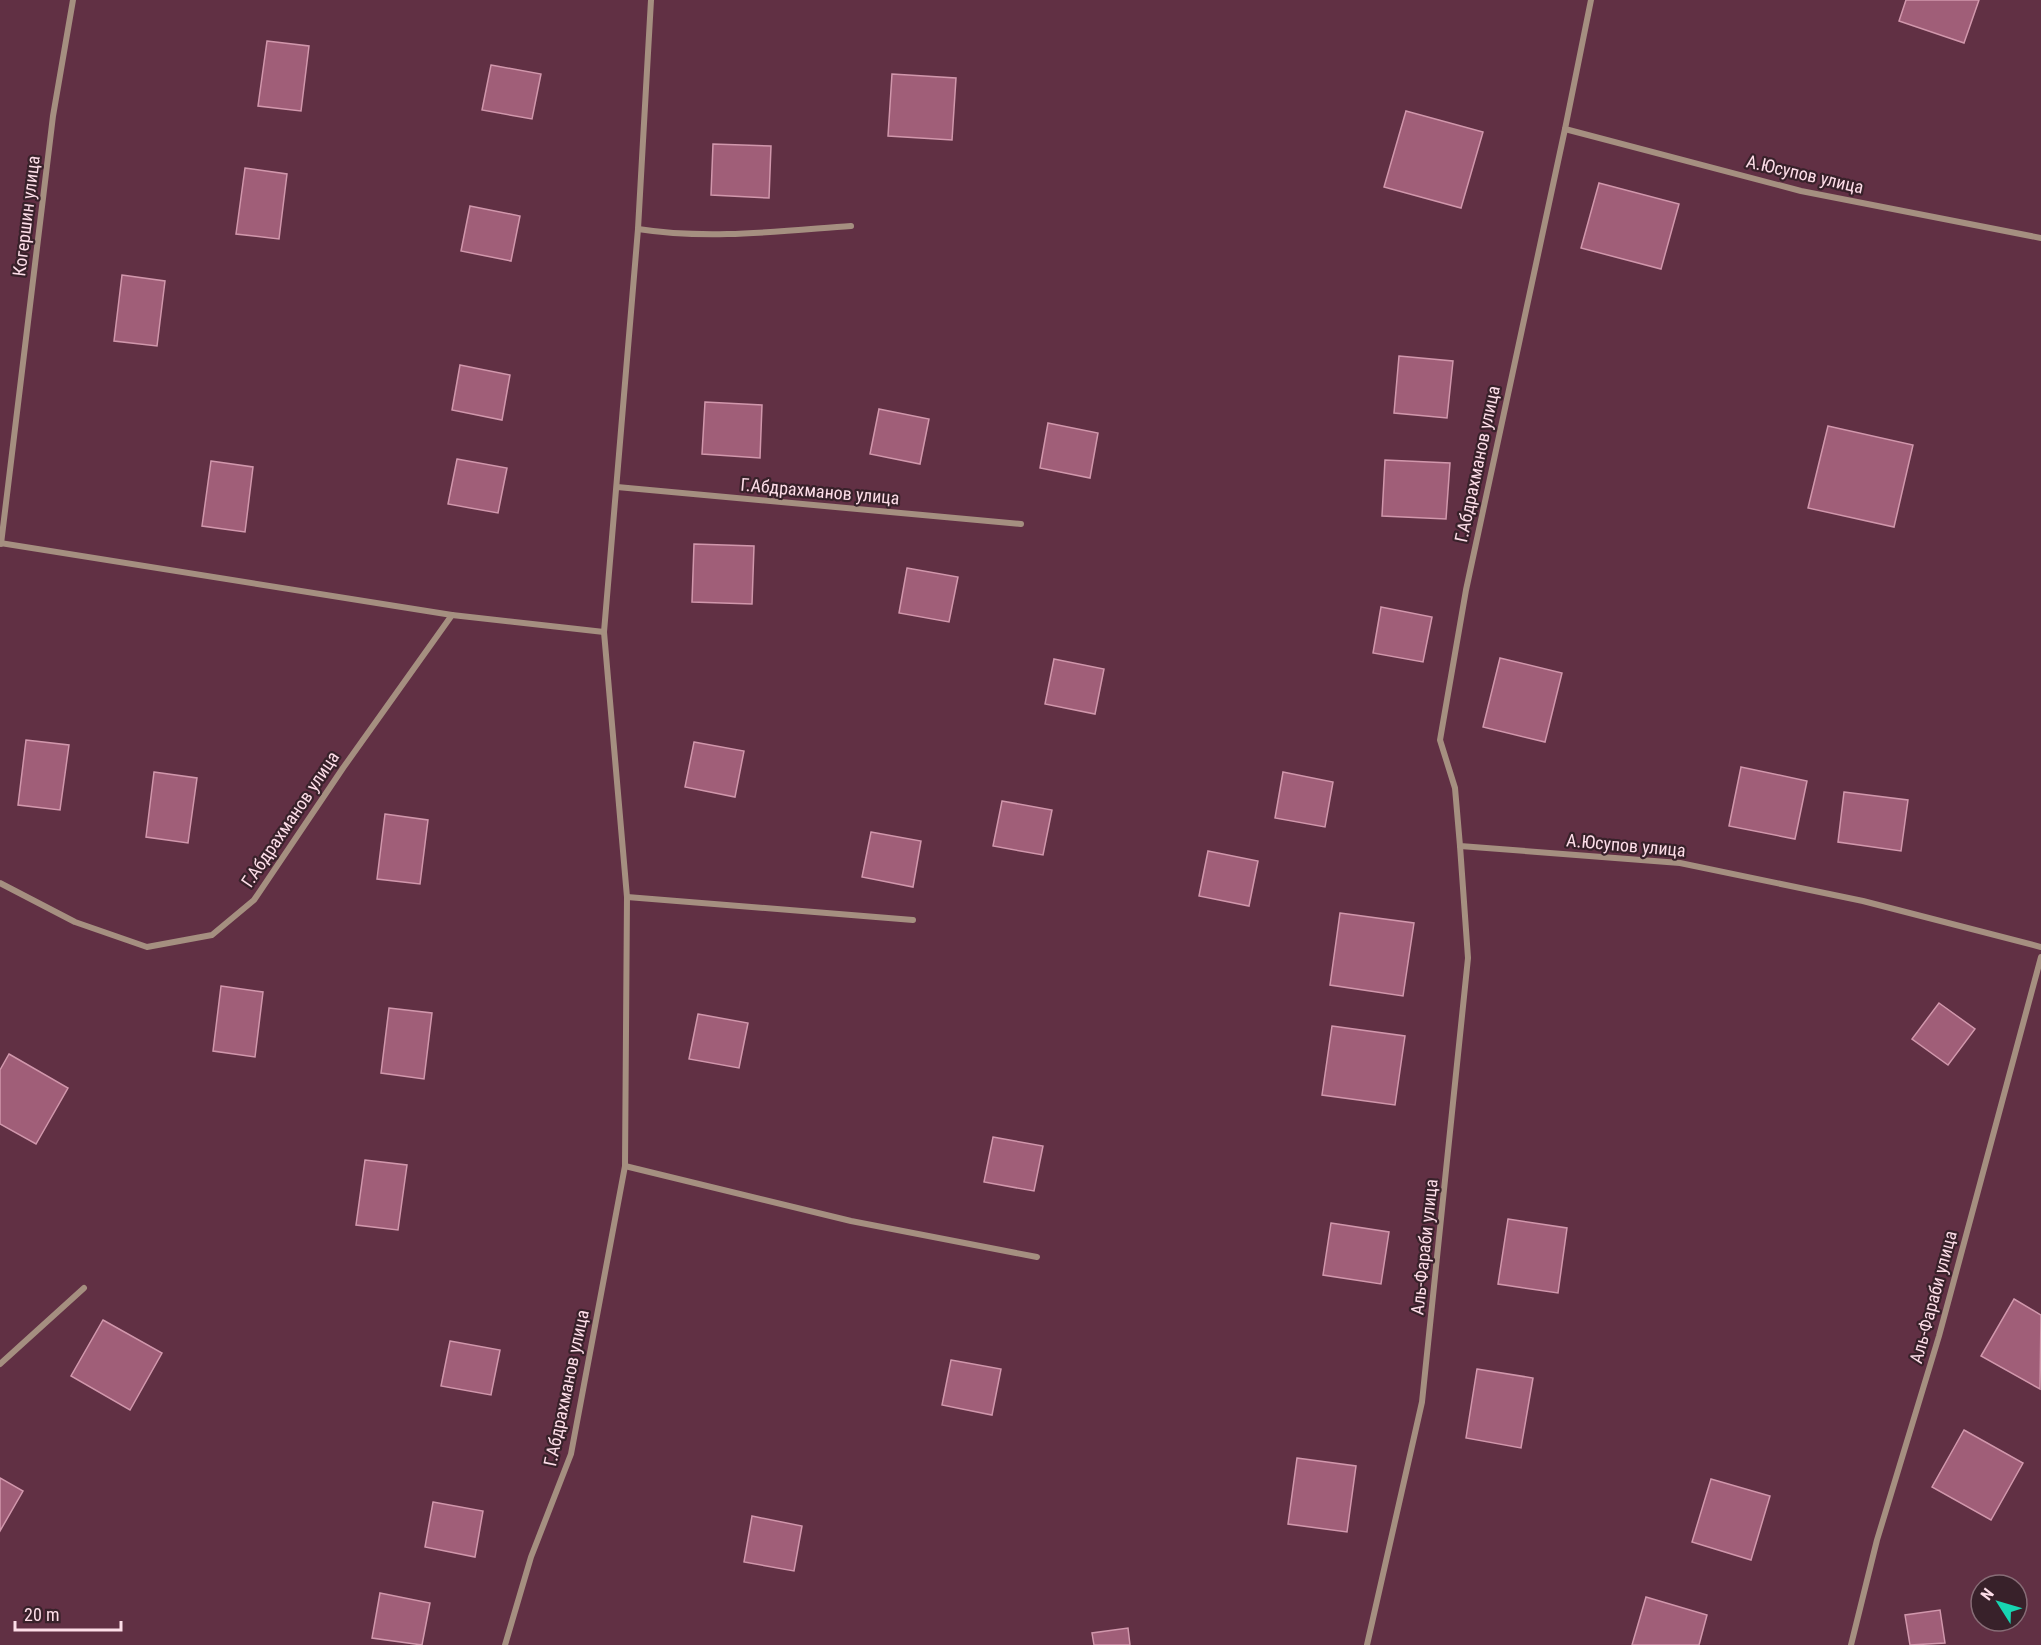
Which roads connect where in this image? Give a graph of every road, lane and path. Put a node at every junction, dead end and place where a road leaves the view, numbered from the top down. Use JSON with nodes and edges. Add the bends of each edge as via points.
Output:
{"nodes":[{"id":1,"x":73,"y":0,"type":"edge"},
{"id":2,"x":651,"y":0,"type":"edge"},
{"id":3,"x":1591,"y":0,"type":"edge"},
{"id":4,"x":1565,"y":129,"type":"junction"},
{"id":5,"x":851,"y":226,"type":"dead end"},
{"id":6,"x":638,"y":229,"type":"junction"},
{"id":7,"x":2041,"y":238,"type":"edge"},
{"id":8,"x":617,"y":487,"type":"junction"},
{"id":9,"x":1021,"y":524,"type":"dead end"},
{"id":10,"x":1,"y":544,"type":"edge"},
{"id":11,"x":452,"y":615,"type":"junction"},
{"id":12,"x":604,"y":632,"type":"junction"},
{"id":13,"x":1460,"y":846,"type":"junction"},
{"id":14,"x":0,"y":884,"type":"edge"},
{"id":15,"x":627,"y":897,"type":"junction"},
{"id":16,"x":913,"y":920,"type":"dead end"},
{"id":17,"x":2041,"y":947,"type":"edge"},
{"id":18,"x":2041,"y":957,"type":"edge"},
{"id":19,"x":626,"y":1166,"type":"junction"},
{"id":20,"x":1037,"y":1257,"type":"dead end"},
{"id":21,"x":84,"y":1288,"type":"dead end"},
{"id":22,"x":0,"y":1364,"type":"edge"},
{"id":23,"x":505,"y":1645,"type":"edge"},
{"id":24,"x":1367,"y":1645,"type":"edge"},
{"id":25,"x":1851,"y":1645,"type":"edge"}],
"edges":[{"from":1,"to":10,"type":"street","name":"Когершин улица","via":[[53,116]]},
{"from":2,"to":6,"type":"street","name":"Г.Абдрахманов улица"},
{"from":3,"to":4,"type":"street"},
{"from":4,"to":7,"type":"street","name":"А.Юсупов улица","via":[[1801,191]]},
{"from":4,"to":13,"type":"street","name":"Г.Абдрахманов улица","via":[[1466,590],[1440,740],[1455,788]]},
{"from":5,"to":6,"type":"street","via":[[751,233]]},
{"from":6,"to":8,"type":"street","name":"Г.Абдрахманов улица"},
{"from":8,"to":9,"type":"street","name":"Г.Абдрахманов улица"},
{"from":8,"to":12,"type":"street","name":"Г.Абдрахманов улица"},
{"from":10,"to":11,"type":"street"},
{"from":11,"to":12,"type":"street"},
{"from":11,"to":14,"type":"street","name":"Г.Абдрахманов улица","via":[[254,900],[212,935],[147,947],[75,922]]},
{"from":12,"to":15,"type":"street","name":"Г.Абдрахманов улица"},
{"from":13,"to":17,"type":"street","name":"А.Юсупов улица","via":[[1680,863],[1863,901]]},
{"from":13,"to":24,"type":"street","name":"Аль-Фараби улица","via":[[1468,958],[1422,1402]]},
{"from":15,"to":16,"type":"street"},
{"from":15,"to":19,"type":"street","name":"Г.Абдрахманов улица"},
{"from":18,"to":25,"type":"street","name":"Аль-Фараби улица"},
{"from":19,"to":20,"type":"street","via":[[851,1221]]},
{"from":19,"to":23,"type":"street","name":"Г.Абдрахманов улица","via":[[571,1454],[531,1557]]},
{"from":21,"to":22,"type":"street"}]}
